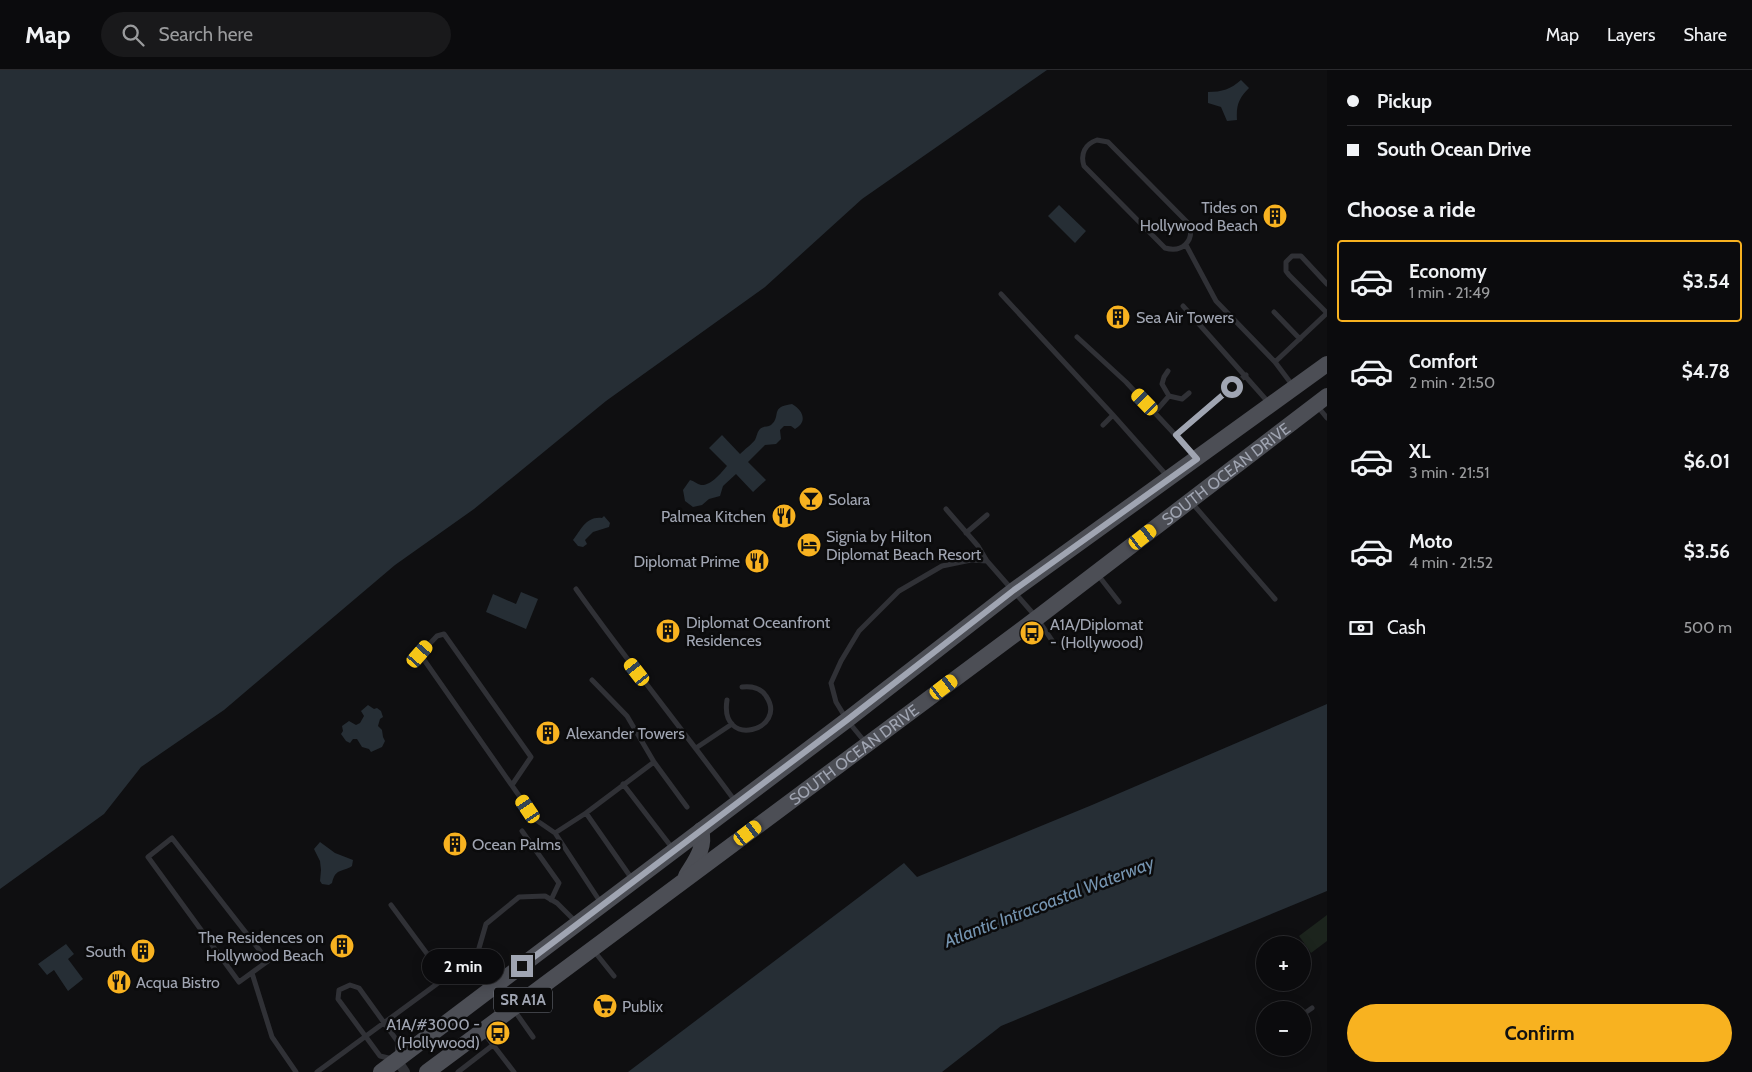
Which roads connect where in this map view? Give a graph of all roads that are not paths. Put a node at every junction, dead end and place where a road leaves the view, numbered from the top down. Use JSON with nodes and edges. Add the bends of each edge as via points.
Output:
{"nodes":[{"id":1,"x":1186,"y":245,"type":"junction"},
{"id":2,"x":1327,"y":284,"type":"edge"},
{"id":3,"x":1001,"y":294,"type":"dead end"},
{"id":4,"x":1183,"y":306,"type":"dead end"},
{"id":5,"x":1274,"y":312,"type":"dead end"},
{"id":6,"x":1327,"y":313,"type":"edge"},
{"id":7,"x":1078,"y":337,"type":"dead end"},
{"id":8,"x":1300,"y":339,"type":"junction"},
{"id":9,"x":1276,"y":362,"type":"junction"},
{"id":10,"x":1327,"y":364,"type":"edge"},
{"id":11,"x":1168,"y":371,"type":"dead end"},
{"id":12,"x":1246,"y":375,"type":"junction"},
{"id":13,"x":1297,"y":387,"type":"junction"},
{"id":14,"x":1189,"y":393,"type":"dead end"},
{"id":15,"x":1169,"y":396,"type":"junction"},
{"id":16,"x":1321,"y":400,"type":"edge"},
{"id":17,"x":1271,"y":405,"type":"junction"},
{"id":18,"x":1154,"y":412,"type":"junction"},
{"id":19,"x":1113,"y":415,"type":"junction"},
{"id":20,"x":1327,"y":418,"type":"edge"},
{"id":21,"x":1102,"y":425,"type":"dead end"},
{"id":22,"x":1285,"y":428,"type":"junction"},
{"id":23,"x":1176,"y":435,"type":"junction"},
{"id":24,"x":1197,"y":459,"type":"junction"},
{"id":25,"x":1169,"y":479,"type":"junction"},
{"id":26,"x":1190,"y":501,"type":"junction"},
{"id":27,"x":946,"y":510,"type":"dead end"},
{"id":28,"x":987,"y":515,"type":"dead end"},
{"id":29,"x":966,"y":533,"type":"junction"},
{"id":30,"x":987,"y":561,"type":"junction"},
{"id":31,"x":1096,"y":573,"type":"junction"},
{"id":32,"x":576,"y":589,"type":"dead end"},
{"id":33,"x":1014,"y":590,"type":"junction"},
{"id":34,"x":1275,"y":599,"type":"dead end"},
{"id":35,"x":1119,"y":602,"type":"dead end"},
{"id":36,"x":1037,"y":618,"type":"junction"},
{"id":37,"x":1053,"y":642,"type":"dead end"},
{"id":38,"x":592,"y":680,"type":"dead end"},
{"id":39,"x":742,"y":687,"type":"dead end"},
{"id":40,"x":727,"y":700,"type":"dead end"},
{"id":41,"x":847,"y":720,"type":"junction"},
{"id":42,"x":732,"y":724,"type":"junction"},
{"id":43,"x":866,"y":745,"type":"junction"},
{"id":44,"x":696,"y":748,"type":"junction"},
{"id":45,"x":654,"y":762,"type":"junction"},
{"id":46,"x":623,"y":784,"type":"junction"},
{"id":47,"x":512,"y":785,"type":"junction"},
{"id":48,"x":737,"y":804,"type":"junction"},
{"id":49,"x":687,"y":806,"type":"dead end"},
{"id":50,"x":586,"y":814,"type":"junction"},
{"id":51,"x":702,"y":830,"type":"junction"},
{"id":52,"x":522,"y":831,"type":"dead end"},
{"id":53,"x":555,"y":834,"type":"junction"},
{"id":54,"x":674,"y":851,"type":"junction"},
{"id":55,"x":634,"y":881,"type":"junction"},
{"id":56,"x":682,"y":882,"type":"junction"},
{"id":57,"x":551,"y":900,"type":"junction"},
{"id":58,"x":391,"y":905,"type":"dead end"},
{"id":59,"x":602,"y":905,"type":"junction"},
{"id":60,"x":578,"y":923,"type":"junction"},
{"id":61,"x":593,"y":949,"type":"junction"},
{"id":62,"x":252,"y":973,"type":"junction"},
{"id":63,"x":614,"y":976,"type":"dead end"},
{"id":64,"x":494,"y":987,"type":"junction"},
{"id":65,"x":512,"y":1008,"type":"junction"},
{"id":66,"x":383,"y":1023,"type":"junction"},
{"id":67,"x":482,"y":1031,"type":"junction"},
{"id":68,"x":366,"y":1035,"type":"junction"},
{"id":69,"x":533,"y":1037,"type":"dead end"},
{"id":70,"x":493,"y":1045,"type":"junction"},
{"id":71,"x":401,"y":1066,"type":"edge"},
{"id":72,"x":296,"y":1072,"type":"edge"},
{"id":73,"x":317,"y":1072,"type":"edge"},
{"id":74,"x":382,"y":1072,"type":"edge"},
{"id":75,"x":427,"y":1072,"type":"edge"},
{"id":76,"x":458,"y":1072,"type":"edge"},
{"id":77,"x":514,"y":1072,"type":"edge"}],
"edges":[{"from":1,"to":1,"type":"lane","via":[[1191,235],[1190,224],[1108,142],[1092,142],[1084,150],[1084,166],[1165,248],[1176,250]]},
{"from":1,"to":9,"type":"lane","via":[[1216,301]]},
{"from":2,"to":6,"type":"lane","via":[[1301,256],[1292,256],[1286,262],[1286,271]]},
{"from":3,"to":19,"type":"lane"},
{"from":4,"to":12,"type":"lane","via":[[1199,322],[1205,336]]},
{"from":5,"to":8,"type":"lane"},
{"from":6,"to":8,"type":"lane"},
{"from":7,"to":18,"type":"lane"},
{"from":8,"to":9,"type":"lane"},
{"from":9,"to":13,"type":"lane"},
{"from":10,"to":13,"type":"main road","name":"SOUTH OCEAN DRIVE","number":"SR A1A"},
{"from":11,"to":15,"type":"lane","via":[[1162,384]]},
{"from":12,"to":17,"type":"lane"},
{"from":12,"to":23,"type":"lane"},
{"from":13,"to":17,"type":"main road","name":"SOUTH OCEAN DRIVE","number":"SR A1A"},
{"from":13,"to":22,"type":"main road","via":[[1284,404]]},
{"from":14,"to":15,"type":"lane","via":[[1182,399]]},
{"from":15,"to":18,"type":"lane"},
{"from":16,"to":20,"type":"lane"},
{"from":16,"to":22,"type":"main road","name":"SOUTH OCEAN DRIVE","number":"SR A1A"},
{"from":17,"to":24,"type":"main road","name":"SOUTH OCEAN DRIVE","number":"SR A1A"},
{"from":18,"to":23,"type":"lane"},
{"from":19,"to":21,"type":"lane"},
{"from":19,"to":25,"type":"lane"},
{"from":22,"to":26,"type":"main road","name":"SOUTH OCEAN DRIVE","number":"SR A1A"},
{"from":23,"to":24,"type":"lane"},
{"from":24,"to":25,"type":"main road","name":"SOUTH OCEAN DRIVE","number":"SR A1A"},
{"from":25,"to":33,"type":"main road","name":"SOUTH OCEAN DRIVE","number":"SR A1A"},
{"from":26,"to":31,"type":"main road","name":"SOUTH OCEAN DRIVE","number":"SR A1A"},
{"from":26,"to":34,"type":"lane"},
{"from":27,"to":29,"type":"lane"},
{"from":28,"to":29,"type":"lane"},
{"from":29,"to":30,"type":"lane"},
{"from":30,"to":33,"type":"lane"},
{"from":30,"to":41,"type":"lane","via":[[970,560],[942,566],[898,591],[859,631],[840,661],[831,683],[836,702]]},
{"from":31,"to":35,"type":"lane"},
{"from":31,"to":36,"type":"main road","name":"SOUTH OCEAN DRIVE","number":"SR A1A"},
{"from":32,"to":44,"type":"lane"},
{"from":33,"to":36,"type":"lane"},
{"from":33,"to":41,"type":"main road","name":"SOUTH OCEAN DRIVE","number":"SR A1A"},
{"from":36,"to":37,"type":"lane"},
{"from":36,"to":43,"type":"main road","name":"SOUTH OCEAN DRIVE","number":"SR A1A"},
{"from":38,"to":45,"type":"lane","via":[[627,716]]},
{"from":39,"to":42,"type":"lane","via":[[762,692],[770,704],[768,718],[752,731]]},
{"from":40,"to":42,"type":"lane","via":[[725,710]]},
{"from":41,"to":43,"type":"lane"},
{"from":41,"to":48,"type":"main road","name":"SOUTH OCEAN DRIVE","number":"SR A1A"},
{"from":42,"to":44,"type":"lane"},
{"from":43,"to":56,"type":"main road","name":"SOUTH OCEAN DRIVE","number":"SR A1A"},
{"from":44,"to":48,"type":"lane"},
{"from":45,"to":46,"type":"lane"},
{"from":45,"to":49,"type":"lane"},
{"from":46,"to":50,"type":"lane"},
{"from":46,"to":54,"type":"lane"},
{"from":47,"to":47,"type":"lane","via":[[420,654],[436,636],[444,634],[531,757]]},
{"from":47,"to":53,"type":"lane","via":[[536,820]]},
{"from":48,"to":51,"type":"main road","name":"SOUTH OCEAN DRIVE","number":"SR A1A"},
{"from":50,"to":53,"type":"lane"},
{"from":50,"to":55,"type":"lane"},
{"from":51,"to":54,"type":"main road","name":"SOUTH OCEAN DRIVE","number":"SR A1A"},
{"from":51,"to":56,"type":"main road","via":[[702,850]]},
{"from":52,"to":57,"type":"lane","via":[[560,883]]},
{"from":53,"to":59,"type":"lane"},
{"from":54,"to":55,"type":"main road","name":"SOUTH OCEAN DRIVE","number":"SR A1A"},
{"from":55,"to":59,"type":"main road","name":"SOUTH OCEAN DRIVE","number":"SR A1A"},
{"from":56,"to":61,"type":"main road","name":"SOUTH OCEAN DRIVE","number":"SR A1A"},
{"from":57,"to":60,"type":"lane"},
{"from":57,"to":64,"type":"lane","via":[[545,896],[519,897],[486,924],[478,955]]},
{"from":58,"to":66,"type":"lane","via":[[444,978]]},
{"from":59,"to":60,"type":"main road","name":"SOUTH OCEAN DRIVE","number":"SR A1A"},
{"from":60,"to":64,"type":"main road","name":"SOUTH OCEAN DRIVE","number":"SR A1A"},
{"from":61,"to":63,"type":"lane"},
{"from":61,"to":65,"type":"main road","name":"SOUTH OCEAN DRIVE","number":"SR A1A"},
{"from":62,"to":62,"type":"lane","via":[[268,961],[172,838],[148,857],[239,982]]},
{"from":62,"to":72,"type":"lane","via":[[272,1037]]},
{"from":64,"to":71,"type":"main road","name":"SOUTH OCEAN DRIVE","number":"SR A1A"},
{"from":65,"to":67,"type":"main road","name":"SOUTH OCEAN DRIVE","number":"SR A1A"},
{"from":65,"to":69,"type":"lane"},
{"from":66,"to":68,"type":"lane"},
{"from":66,"to":68,"type":"lane","via":[[359,988],[350,984],[339,990],[338,999]]},
{"from":66,"to":71,"type":"lane","via":[[398,1042]]},
{"from":67,"to":70,"type":"lane"},
{"from":67,"to":75,"type":"main road","name":"SOUTH OCEAN DRIVE","number":"SR A1A"},
{"from":68,"to":71,"type":"lane","via":[[380,1056]]},
{"from":68,"to":73,"type":"lane"},
{"from":70,"to":76,"type":"lane"},
{"from":70,"to":77,"type":"lane"},
{"from":71,"to":74,"type":"main road","name":"SOUTH OCEAN DRIVE","number":"SR A1A"}]}
